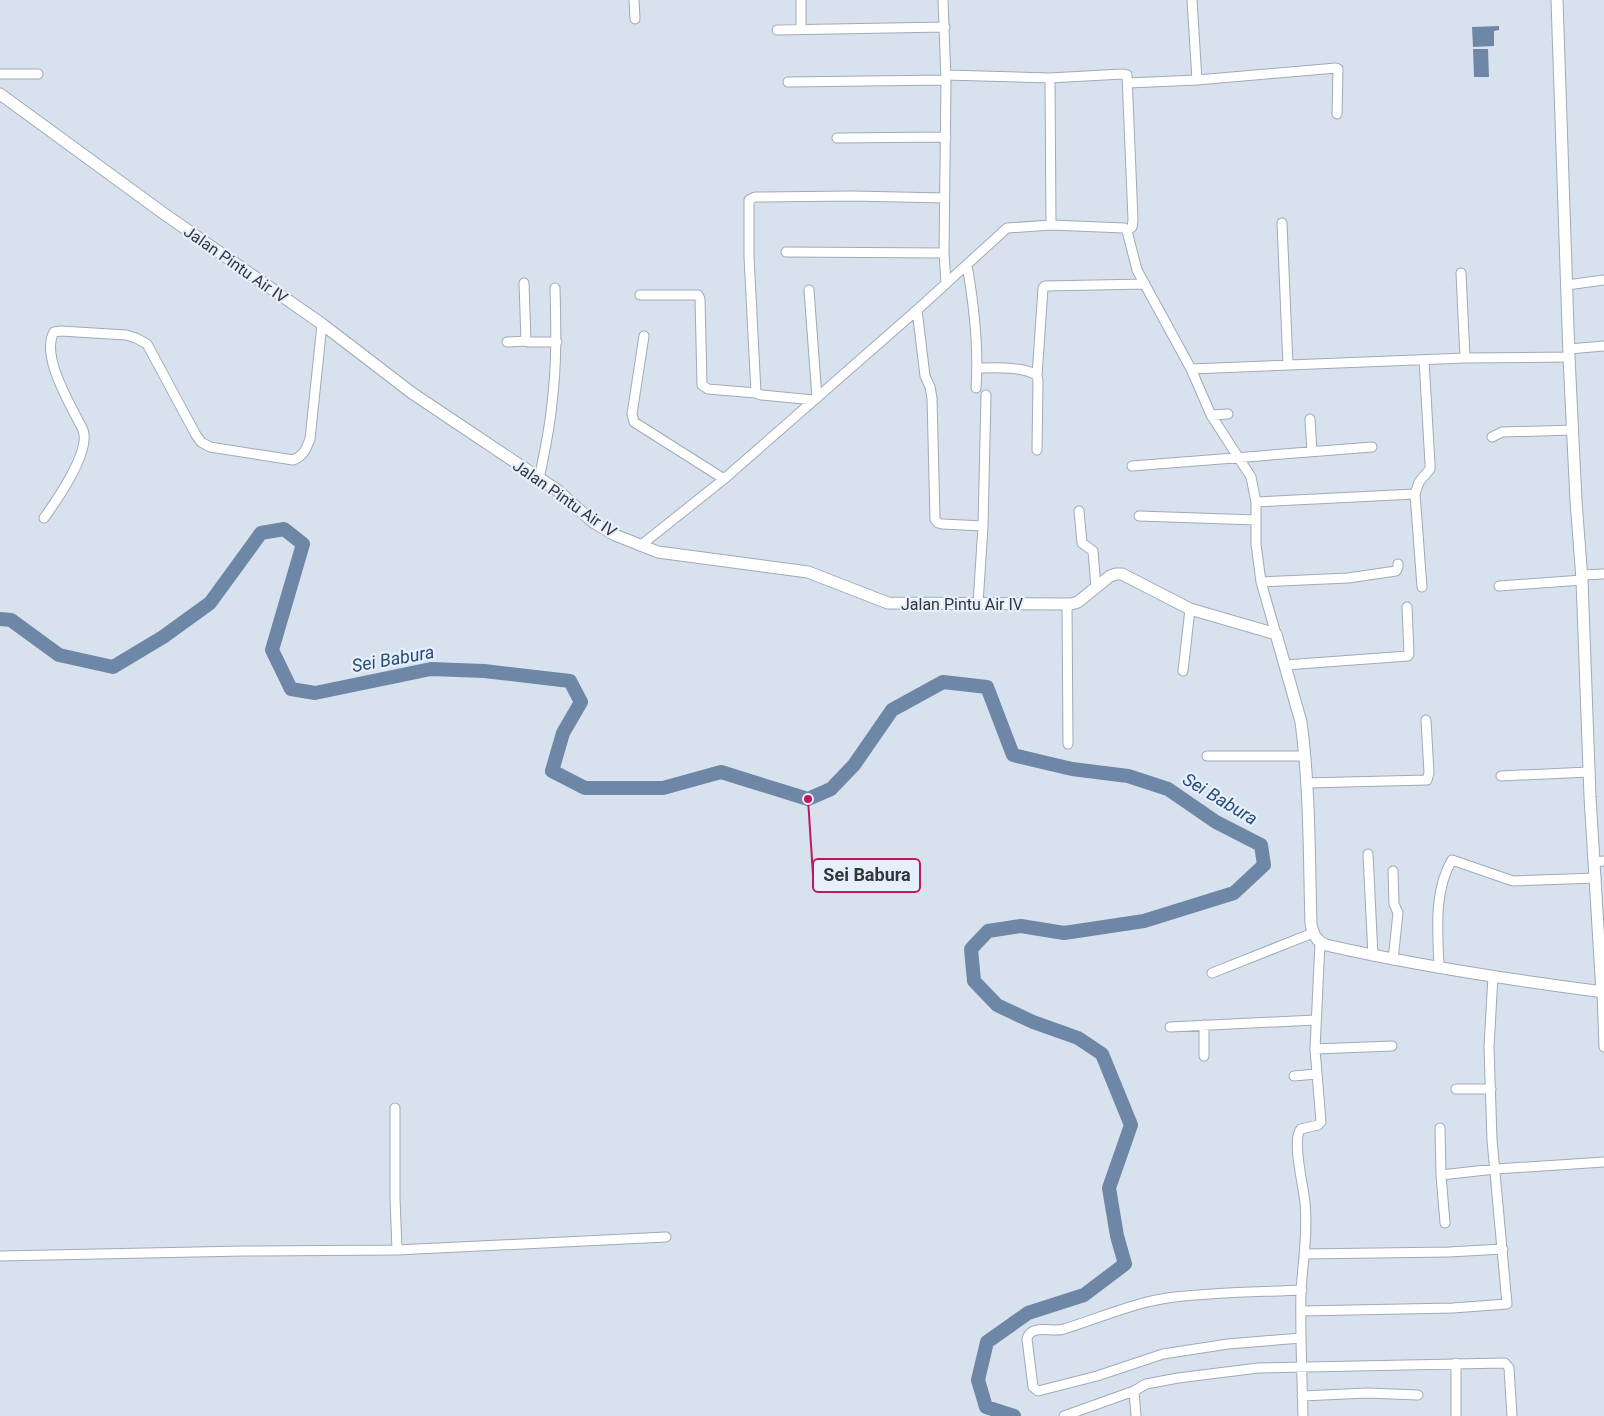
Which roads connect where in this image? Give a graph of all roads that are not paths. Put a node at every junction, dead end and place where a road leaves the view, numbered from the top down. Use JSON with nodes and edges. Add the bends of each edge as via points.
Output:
{"nodes":[{"id":1,"x":634,"y":0,"type":"edge"},
{"id":2,"x":801,"y":0,"type":"edge"},
{"id":3,"x":943,"y":0,"type":"edge"},
{"id":4,"x":1192,"y":0,"type":"edge"},
{"id":5,"x":1557,"y":0,"type":"edge"},
{"id":6,"x":635,"y":19,"type":"dead end"},
{"id":7,"x":945,"y":27,"type":"junction"},
{"id":8,"x":802,"y":29,"type":"junction"},
{"id":9,"x":777,"y":30,"type":"dead end"},
{"id":10,"x":0,"y":74,"type":"edge"},
{"id":11,"x":38,"y":74,"type":"dead end"},
{"id":12,"x":946,"y":77,"type":"junction"},
{"id":13,"x":1050,"y":78,"type":"junction"},
{"id":14,"x":1197,"y":80,"type":"junction"},
{"id":15,"x":788,"y":82,"type":"dead end"},
{"id":16,"x":1128,"y":84,"type":"junction"},
{"id":17,"x":0,"y":94,"type":"edge"},
{"id":18,"x":1337,"y":114,"type":"dead end"},
{"id":19,"x":837,"y":138,"type":"dead end"},
{"id":20,"x":946,"y":138,"type":"junction"},
{"id":21,"x":944,"y":198,"type":"junction"},
{"id":22,"x":1282,"y":223,"type":"dead end"},
{"id":23,"x":1050,"y":225,"type":"junction"},
{"id":24,"x":1127,"y":231,"type":"junction"},
{"id":25,"x":786,"y":252,"type":"dead end"},
{"id":26,"x":944,"y":253,"type":"junction"},
{"id":27,"x":967,"y":265,"type":"junction"},
{"id":28,"x":1461,"y":273,"type":"dead end"},
{"id":29,"x":1604,"y":280,"type":"edge"},
{"id":30,"x":524,"y":283,"type":"dead end"},
{"id":31,"x":946,"y":283,"type":"junction"},
{"id":32,"x":1145,"y":284,"type":"junction"},
{"id":33,"x":1567,"y":285,"type":"junction"},
{"id":34,"x":555,"y":288,"type":"dead end"},
{"id":35,"x":810,"y":290,"type":"dead end"},
{"id":36,"x":640,"y":295,"type":"dead end"},
{"id":37,"x":917,"y":310,"type":"junction"},
{"id":38,"x":322,"y":324,"type":"junction"},
{"id":39,"x":644,"y":336,"type":"dead end"},
{"id":40,"x":526,"y":340,"type":"junction"},
{"id":41,"x":507,"y":342,"type":"dead end"},
{"id":42,"x":557,"y":342,"type":"junction"},
{"id":43,"x":1604,"y":346,"type":"edge"},
{"id":44,"x":1569,"y":353,"type":"junction"},
{"id":45,"x":1465,"y":358,"type":"junction"},
{"id":46,"x":1424,"y":360,"type":"junction"},
{"id":47,"x":1288,"y":365,"type":"junction"},
{"id":48,"x":977,"y":368,"type":"junction"},
{"id":49,"x":1190,"y":369,"type":"junction"},
{"id":50,"x":1037,"y":376,"type":"junction"},
{"id":51,"x":976,"y":388,"type":"dead end"},
{"id":52,"x":756,"y":393,"type":"junction"},
{"id":53,"x":986,"y":395,"type":"dead end"},
{"id":54,"x":815,"y":399,"type":"junction"},
{"id":55,"x":1228,"y":414,"type":"dead end"},
{"id":56,"x":1211,"y":415,"type":"junction"},
{"id":57,"x":1310,"y":419,"type":"dead end"},
{"id":58,"x":1573,"y":430,"type":"junction"},
{"id":59,"x":1492,"y":436,"type":"dead end"},
{"id":60,"x":1372,"y":447,"type":"dead end"},
{"id":61,"x":1037,"y":450,"type":"dead end"},
{"id":62,"x":1312,"y":452,"type":"junction"},
{"id":63,"x":1238,"y":459,"type":"junction"},
{"id":64,"x":1132,"y":466,"type":"dead end"},
{"id":65,"x":724,"y":478,"type":"junction"},
{"id":66,"x":539,"y":479,"type":"junction"},
{"id":67,"x":1415,"y":494,"type":"junction"},
{"id":68,"x":1256,"y":502,"type":"junction"},
{"id":69,"x":1079,"y":511,"type":"dead end"},
{"id":70,"x":1138,"y":516,"type":"dead end"},
{"id":71,"x":44,"y":518,"type":"dead end"},
{"id":72,"x":1256,"y":520,"type":"junction"},
{"id":73,"x":983,"y":526,"type":"junction"},
{"id":74,"x":640,"y":546,"type":"junction"},
{"id":75,"x":1398,"y":564,"type":"dead end"},
{"id":76,"x":1604,"y":574,"type":"edge"},
{"id":77,"x":1582,"y":578,"type":"junction"},
{"id":78,"x":1261,"y":582,"type":"junction"},
{"id":79,"x":1499,"y":586,"type":"dead end"},
{"id":80,"x":1422,"y":587,"type":"dead end"},
{"id":81,"x":1096,"y":588,"type":"junction"},
{"id":82,"x":978,"y":604,"type":"junction"},
{"id":83,"x":1067,"y":604,"type":"junction"},
{"id":84,"x":1407,"y":607,"type":"dead end"},
{"id":85,"x":1190,"y":609,"type":"junction"},
{"id":86,"x":1276,"y":634,"type":"junction"},
{"id":87,"x":1285,"y":665,"type":"junction"},
{"id":88,"x":1183,"y":671,"type":"dead end"},
{"id":89,"x":1426,"y":720,"type":"dead end"},
{"id":90,"x":1068,"y":744,"type":"dead end"},
{"id":91,"x":1207,"y":756,"type":"dead end"},
{"id":92,"x":1304,"y":756,"type":"junction"},
{"id":93,"x":1589,"y":772,"type":"junction"},
{"id":94,"x":1501,"y":776,"type":"dead end"},
{"id":95,"x":1306,"y":783,"type":"junction"},
{"id":96,"x":1368,"y":854,"type":"dead end"},
{"id":97,"x":1599,"y":861,"type":"edge"},
{"id":98,"x":1393,"y":871,"type":"dead end"},
{"id":99,"x":1596,"y":878,"type":"junction"},
{"id":100,"x":1316,"y":937,"type":"junction"},
{"id":101,"x":1374,"y":956,"type":"junction"},
{"id":102,"x":1393,"y":960,"type":"junction"},
{"id":103,"x":1439,"y":968,"type":"junction"},
{"id":104,"x":1212,"y":973,"type":"dead end"},
{"id":105,"x":1493,"y":976,"type":"junction"},
{"id":106,"x":1603,"y":992,"type":"edge"},
{"id":107,"x":1315,"y":1020,"type":"junction"},
{"id":108,"x":1204,"y":1025,"type":"junction"},
{"id":109,"x":1170,"y":1027,"type":"dead end"},
{"id":110,"x":1392,"y":1046,"type":"dead end"},
{"id":111,"x":1604,"y":1047,"type":"edge"},
{"id":112,"x":1315,"y":1049,"type":"junction"},
{"id":113,"x":1204,"y":1056,"type":"dead end"},
{"id":114,"x":1316,"y":1074,"type":"junction"},
{"id":115,"x":1294,"y":1076,"type":"dead end"},
{"id":116,"x":1456,"y":1089,"type":"dead end"},
{"id":117,"x":1491,"y":1089,"type":"junction"},
{"id":118,"x":396,"y":1108,"type":"dead end"},
{"id":119,"x":1440,"y":1128,"type":"dead end"},
{"id":120,"x":1604,"y":1162,"type":"edge"},
{"id":121,"x":1495,"y":1169,"type":"junction"},
{"id":122,"x":1441,"y":1176,"type":"junction"},
{"id":123,"x":1445,"y":1224,"type":"dead end"},
{"id":124,"x":666,"y":1237,"type":"dead end"},
{"id":125,"x":1503,"y":1249,"type":"junction"},
{"id":126,"x":397,"y":1250,"type":"junction"},
{"id":127,"x":1304,"y":1254,"type":"junction"},
{"id":128,"x":0,"y":1256,"type":"edge"},
{"id":129,"x":1302,"y":1290,"type":"junction"},
{"id":130,"x":1301,"y":1311,"type":"junction"},
{"id":131,"x":1301,"y":1338,"type":"junction"},
{"id":132,"x":1456,"y":1363,"type":"junction"},
{"id":133,"x":1301,"y":1366,"type":"junction"},
{"id":134,"x":1134,"y":1391,"type":"junction"},
{"id":135,"x":1418,"y":1395,"type":"dead end"},
{"id":136,"x":1302,"y":1396,"type":"junction"},
{"id":137,"x":1064,"y":1416,"type":"edge"},
{"id":138,"x":1136,"y":1416,"type":"edge"},
{"id":139,"x":1303,"y":1416,"type":"edge"},
{"id":140,"x":1456,"y":1416,"type":"edge"},
{"id":141,"x":1512,"y":1416,"type":"edge"}],
"edges":[{"from":1,"to":6,"type":"street"},
{"from":2,"to":8,"type":"street"},
{"from":3,"to":7,"type":"street"},
{"from":4,"to":14,"type":"street"},
{"from":5,"to":33,"type":"main road"},
{"from":7,"to":8,"type":"street"},
{"from":7,"to":12,"type":"street"},
{"from":8,"to":9,"type":"street"},
{"from":10,"to":11,"type":"street"},
{"from":12,"to":13,"type":"street"},
{"from":12,"to":15,"type":"street"},
{"from":12,"to":20,"type":"street"},
{"from":13,"to":16,"type":"street","via":[[1122,74],[1127,75]]},
{"from":13,"to":23,"type":"street"},
{"from":14,"to":16,"type":"street"},
{"from":14,"to":18,"type":"street","via":[[1336,68]]},
{"from":16,"to":24,"type":"street","via":[[1133,220]]},
{"from":17,"to":38,"type":"main road","name":"Jalan Pintu Air IV"},
{"from":19,"to":20,"type":"street"},
{"from":20,"to":21,"type":"street"},
{"from":21,"to":26,"type":"street"},
{"from":21,"to":52,"type":"street","via":[[755,197],[748,200]]},
{"from":22,"to":47,"type":"street"},
{"from":23,"to":24,"type":"street","via":[[1124,228]]},
{"from":23,"to":27,"type":"street","via":[[1007,228]]},
{"from":24,"to":32,"type":"street","via":[[1137,270]]},
{"from":25,"to":26,"type":"street"},
{"from":26,"to":31,"type":"street"},
{"from":27,"to":31,"type":"street"},
{"from":27,"to":48,"type":"street","via":[[973,297]]},
{"from":28,"to":45,"type":"street"},
{"from":29,"to":33,"type":"street"},
{"from":30,"to":40,"type":"street"},
{"from":31,"to":37,"type":"street"},
{"from":32,"to":49,"type":"street"},
{"from":32,"to":50,"type":"street","via":[[1045,286]]},
{"from":33,"to":44,"type":"main road"},
{"from":34,"to":42,"type":"street"},
{"from":35,"to":54,"type":"street"},
{"from":36,"to":52,"type":"street","via":[[698,295],[702,386]]},
{"from":37,"to":54,"type":"street"},
{"from":37,"to":73,"type":"street","via":[[925,376],[932,398],[935,520],[942,524]]},
{"from":38,"to":66,"type":"main road","name":"Jalan Pintu Air IV","via":[[412,393]]},
{"from":38,"to":71,"type":"street","via":[[310,439],[303,454],[293,460],[210,447],[202,442],[147,344],[136,338],[61,330],[54,332],[51,341],[56,377],[86,438],[67,485]]},
{"from":39,"to":65,"type":"street","via":[[632,420]]},
{"from":40,"to":41,"type":"street"},
{"from":40,"to":42,"type":"street"},
{"from":42,"to":66,"type":"street","via":[[552,403]]},
{"from":43,"to":44,"type":"street"},
{"from":44,"to":45,"type":"street"},
{"from":44,"to":58,"type":"main road"},
{"from":45,"to":46,"type":"street"},
{"from":46,"to":47,"type":"street"},
{"from":46,"to":67,"type":"street","via":[[1430,469]]},
{"from":47,"to":49,"type":"street"},
{"from":48,"to":50,"type":"street","via":[[1003,368],[1032,372]]},
{"from":48,"to":51,"type":"street"},
{"from":49,"to":56,"type":"street"},
{"from":50,"to":61,"type":"street"},
{"from":52,"to":54,"type":"street"},
{"from":53,"to":73,"type":"street"},
{"from":54,"to":65,"type":"street"},
{"from":55,"to":56,"type":"street"},
{"from":56,"to":63,"type":"street"},
{"from":57,"to":62,"type":"street"},
{"from":58,"to":59,"type":"street","via":[[1502,432]]},
{"from":58,"to":77,"type":"main road"},
{"from":60,"to":62,"type":"street"},
{"from":62,"to":63,"type":"street"},
{"from":63,"to":64,"type":"street"},
{"from":63,"to":68,"type":"street","via":[[1250,477]]},
{"from":65,"to":74,"type":"street"},
{"from":66,"to":74,"type":"main road","name":"Jalan Pintu Air IV","via":[[593,522]]},
{"from":67,"to":68,"type":"street"},
{"from":67,"to":80,"type":"street"},
{"from":68,"to":72,"type":"street"},
{"from":69,"to":81,"type":"street","via":[[1082,543],[1093,551]]},
{"from":70,"to":72,"type":"street"},
{"from":72,"to":78,"type":"street"},
{"from":73,"to":82,"type":"street"},
{"from":74,"to":82,"type":"main road","name":"Jalan Pintu Air IV","via":[[658,552],[808,572],[888,603]]},
{"from":75,"to":78,"type":"street","via":[[1396,571],[1356,577]]},
{"from":76,"to":77,"type":"street"},
{"from":77,"to":79,"type":"street"},
{"from":77,"to":93,"type":"main road"},
{"from":78,"to":86,"type":"street"},
{"from":81,"to":83,"type":"main road","name":"Jalan Pintu Air IV","via":[[1075,604]]},
{"from":81,"to":85,"type":"main road","name":"Jalan Pintu Air IV","via":[[1110,576],[1122,574]]},
{"from":82,"to":83,"type":"main road","name":"Jalan Pintu Air IV"},
{"from":83,"to":90,"type":"street"},
{"from":84,"to":87,"type":"street","via":[[1408,656]]},
{"from":85,"to":86,"type":"main road","name":"Jalan Pintu Air IV"},
{"from":85,"to":88,"type":"street"},
{"from":86,"to":87,"type":"main road"},
{"from":87,"to":92,"type":"main road","via":[[1300,722]]},
{"from":89,"to":95,"type":"street","via":[[1427,780]]},
{"from":91,"to":92,"type":"street"},
{"from":92,"to":95,"type":"main road"},
{"from":93,"to":94,"type":"street"},
{"from":93,"to":97,"type":"main road"},
{"from":95,"to":100,"type":"main road"},
{"from":96,"to":101,"type":"street"},
{"from":97,"to":99,"type":"main road"},
{"from":98,"to":102,"type":"street","via":[[1394,904],[1398,912]]},
{"from":99,"to":103,"type":"street","via":[[1513,881],[1452,860],[1438,905]]},
{"from":99,"to":106,"type":"main road"},
{"from":100,"to":101,"type":"main road"},
{"from":100,"to":104,"type":"street"},
{"from":100,"to":107,"type":"street"},
{"from":101,"to":102,"type":"main road"},
{"from":102,"to":103,"type":"main road"},
{"from":103,"to":105,"type":"main road"},
{"from":105,"to":106,"type":"main road"},
{"from":105,"to":117,"type":"street","via":[[1489,1048]]},
{"from":106,"to":111,"type":"street"},
{"from":107,"to":108,"type":"street"},
{"from":107,"to":112,"type":"street"},
{"from":108,"to":109,"type":"street"},
{"from":108,"to":113,"type":"street"},
{"from":110,"to":112,"type":"street"},
{"from":112,"to":114,"type":"street"},
{"from":114,"to":115,"type":"street"},
{"from":114,"to":127,"type":"street","via":[[1321,1122],[1298,1133],[1305,1204]]},
{"from":116,"to":117,"type":"street"},
{"from":117,"to":121,"type":"street"},
{"from":118,"to":126,"type":"street"},
{"from":119,"to":122,"type":"street"},
{"from":120,"to":121,"type":"street"},
{"from":121,"to":122,"type":"street"},
{"from":121,"to":125,"type":"street"},
{"from":122,"to":123,"type":"street"},
{"from":124,"to":126,"type":"street"},
{"from":125,"to":127,"type":"street"},
{"from":125,"to":130,"type":"street","via":[[1506,1305]]},
{"from":126,"to":128,"type":"street"},
{"from":127,"to":129,"type":"street"},
{"from":129,"to":130,"type":"street"},
{"from":129,"to":131,"type":"street","via":[[1174,1297],[1059,1330],[1035,1329],[1027,1339],[1033,1387],[1038,1391],[1163,1354]]},
{"from":130,"to":131,"type":"street"},
{"from":131,"to":133,"type":"street"},
{"from":132,"to":133,"type":"street"},
{"from":132,"to":140,"type":"street"},
{"from":132,"to":141,"type":"street","via":[[1508,1365]]},
{"from":133,"to":134,"type":"street","via":[[1178,1378],[1146,1384]]},
{"from":133,"to":136,"type":"street"},
{"from":134,"to":137,"type":"street"},
{"from":134,"to":138,"type":"street"},
{"from":135,"to":136,"type":"street"},
{"from":136,"to":139,"type":"street"}]}
